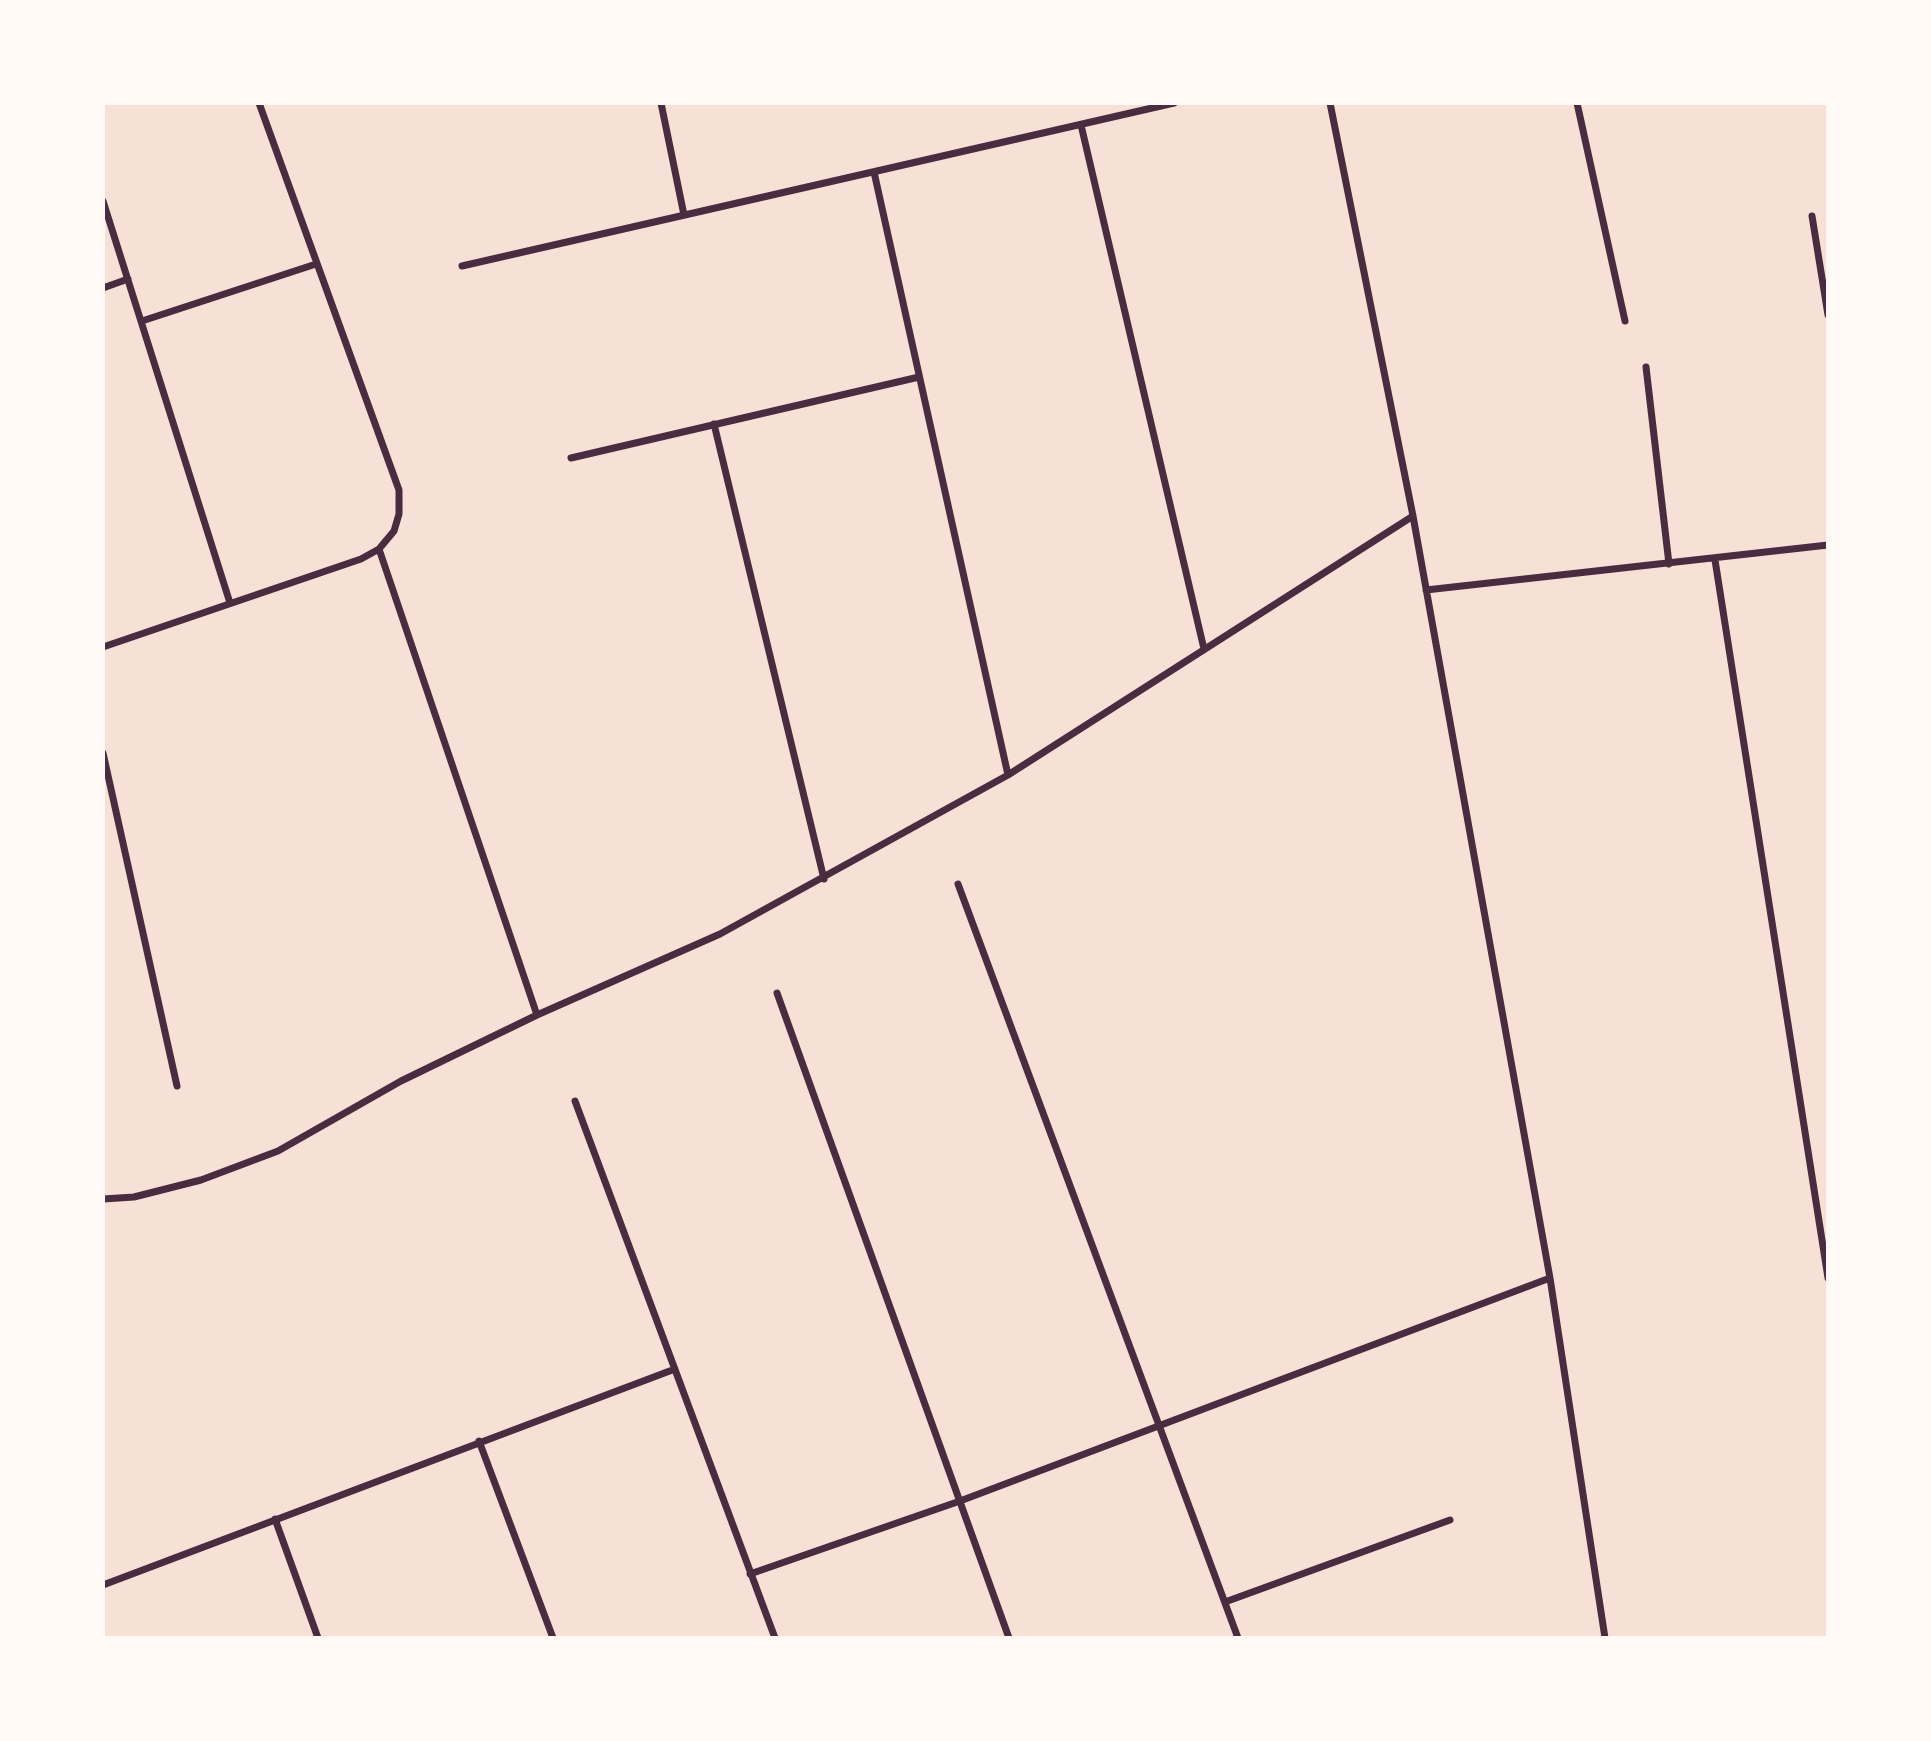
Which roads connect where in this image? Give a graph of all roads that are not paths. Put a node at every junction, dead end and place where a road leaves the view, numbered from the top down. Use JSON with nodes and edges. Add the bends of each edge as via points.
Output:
{"nodes":[{"id":1,"x":259,"y":103,"type":"edge"},
{"id":2,"x":661,"y":103,"type":"edge"},
{"id":3,"x":1174,"y":103,"type":"edge"},
{"id":4,"x":1330,"y":103,"type":"edge"},
{"id":5,"x":1577,"y":103,"type":"edge"},
{"id":6,"x":1081,"y":125,"type":"junction"},
{"id":7,"x":874,"y":172,"type":"junction"},
{"id":8,"x":103,"y":201,"type":"edge"},
{"id":9,"x":684,"y":215,"type":"junction"},
{"id":10,"x":1812,"y":216,"type":"dead end"},
{"id":11,"x":316,"y":264,"type":"junction"},
{"id":12,"x":462,"y":266,"type":"dead end"},
{"id":13,"x":128,"y":279,"type":"junction"},
{"id":14,"x":103,"y":288,"type":"edge"},
{"id":15,"x":1828,"y":315,"type":"edge"},
{"id":16,"x":142,"y":321,"type":"junction"},
{"id":17,"x":1625,"y":321,"type":"dead end"},
{"id":18,"x":1646,"y":367,"type":"dead end"},
{"id":19,"x":919,"y":377,"type":"junction"},
{"id":20,"x":714,"y":425,"type":"junction"},
{"id":21,"x":571,"y":458,"type":"dead end"},
{"id":22,"x":1413,"y":516,"type":"junction"},
{"id":23,"x":1828,"y":545,"type":"edge"},
{"id":24,"x":379,"y":548,"type":"junction"},
{"id":25,"x":1715,"y":560,"type":"junction"},
{"id":26,"x":1670,"y":564,"type":"junction"},
{"id":27,"x":1426,"y":590,"type":"junction"},
{"id":28,"x":230,"y":603,"type":"junction"},
{"id":29,"x":103,"y":647,"type":"edge"},
{"id":30,"x":1204,"y":649,"type":"junction"},
{"id":31,"x":103,"y":753,"type":"edge"},
{"id":32,"x":1008,"y":775,"type":"junction"},
{"id":33,"x":824,"y":879,"type":"junction"},
{"id":34,"x":958,"y":884,"type":"dead end"},
{"id":35,"x":778,"y":993,"type":"dead end"},
{"id":36,"x":537,"y":1015,"type":"junction"},
{"id":37,"x":177,"y":1086,"type":"dead end"},
{"id":38,"x":575,"y":1101,"type":"dead end"},
{"id":39,"x":103,"y":1199,"type":"edge"},
{"id":40,"x":1550,"y":1278,"type":"junction"},
{"id":41,"x":1828,"y":1278,"type":"edge"},
{"id":42,"x":675,"y":1369,"type":"junction"},
{"id":43,"x":1160,"y":1425,"type":"junction"},
{"id":44,"x":479,"y":1441,"type":"junction"},
{"id":45,"x":960,"y":1501,"type":"junction"},
{"id":46,"x":275,"y":1519,"type":"junction"},
{"id":47,"x":1450,"y":1520,"type":"dead end"},
{"id":48,"x":750,"y":1574,"type":"junction"},
{"id":49,"x":103,"y":1585,"type":"edge"},
{"id":50,"x":1225,"y":1602,"type":"junction"},
{"id":51,"x":317,"y":1638,"type":"edge"},
{"id":52,"x":554,"y":1638,"type":"edge"},
{"id":53,"x":775,"y":1638,"type":"edge"},
{"id":54,"x":1009,"y":1638,"type":"edge"},
{"id":55,"x":1238,"y":1638,"type":"edge"},
{"id":56,"x":1605,"y":1638,"type":"edge"}],
"edges":[{"from":1,"to":11,"type":"street"},
{"from":2,"to":9,"type":"street"},
{"from":3,"to":6,"type":"street"},
{"from":4,"to":22,"type":"street"},
{"from":5,"to":17,"type":"street"},
{"from":6,"to":7,"type":"street"},
{"from":6,"to":30,"type":"street"},
{"from":7,"to":9,"type":"street"},
{"from":7,"to":19,"type":"street"},
{"from":8,"to":13,"type":"street"},
{"from":9,"to":12,"type":"street"},
{"from":10,"to":15,"type":"street"},
{"from":11,"to":16,"type":"street"},
{"from":11,"to":24,"type":"street","via":[[400,491],[394,531]]},
{"from":13,"to":14,"type":"street"},
{"from":13,"to":16,"type":"street"},
{"from":16,"to":28,"type":"street"},
{"from":18,"to":26,"type":"street"},
{"from":19,"to":20,"type":"street"},
{"from":19,"to":32,"type":"street"},
{"from":20,"to":21,"type":"street"},
{"from":20,"to":33,"type":"street"},
{"from":22,"to":27,"type":"street"},
{"from":22,"to":30,"type":"street"},
{"from":23,"to":25,"type":"street"},
{"from":24,"to":28,"type":"street","via":[[360,559]]},
{"from":24,"to":36,"type":"street"},
{"from":25,"to":26,"type":"street"},
{"from":25,"to":41,"type":"street"},
{"from":26,"to":27,"type":"street"},
{"from":27,"to":40,"type":"street"},
{"from":28,"to":29,"type":"street"},
{"from":30,"to":32,"type":"street"},
{"from":31,"to":37,"type":"street"},
{"from":32,"to":33,"type":"street"},
{"from":33,"to":36,"type":"street","via":[[720,934]]},
{"from":34,"to":43,"type":"street"},
{"from":35,"to":45,"type":"street"},
{"from":36,"to":39,"type":"street","via":[[401,1081],[278,1152],[201,1180],[134,1197]]},
{"from":38,"to":42,"type":"street"},
{"from":40,"to":43,"type":"street"},
{"from":40,"to":56,"type":"street"},
{"from":42,"to":44,"type":"street"},
{"from":42,"to":48,"type":"street"},
{"from":43,"to":45,"type":"street"},
{"from":43,"to":50,"type":"street"},
{"from":44,"to":46,"type":"street"},
{"from":44,"to":52,"type":"street"},
{"from":45,"to":48,"type":"street"},
{"from":45,"to":54,"type":"street"},
{"from":46,"to":49,"type":"street"},
{"from":46,"to":51,"type":"street"},
{"from":47,"to":50,"type":"street"},
{"from":48,"to":53,"type":"street"},
{"from":50,"to":55,"type":"street"}]}
